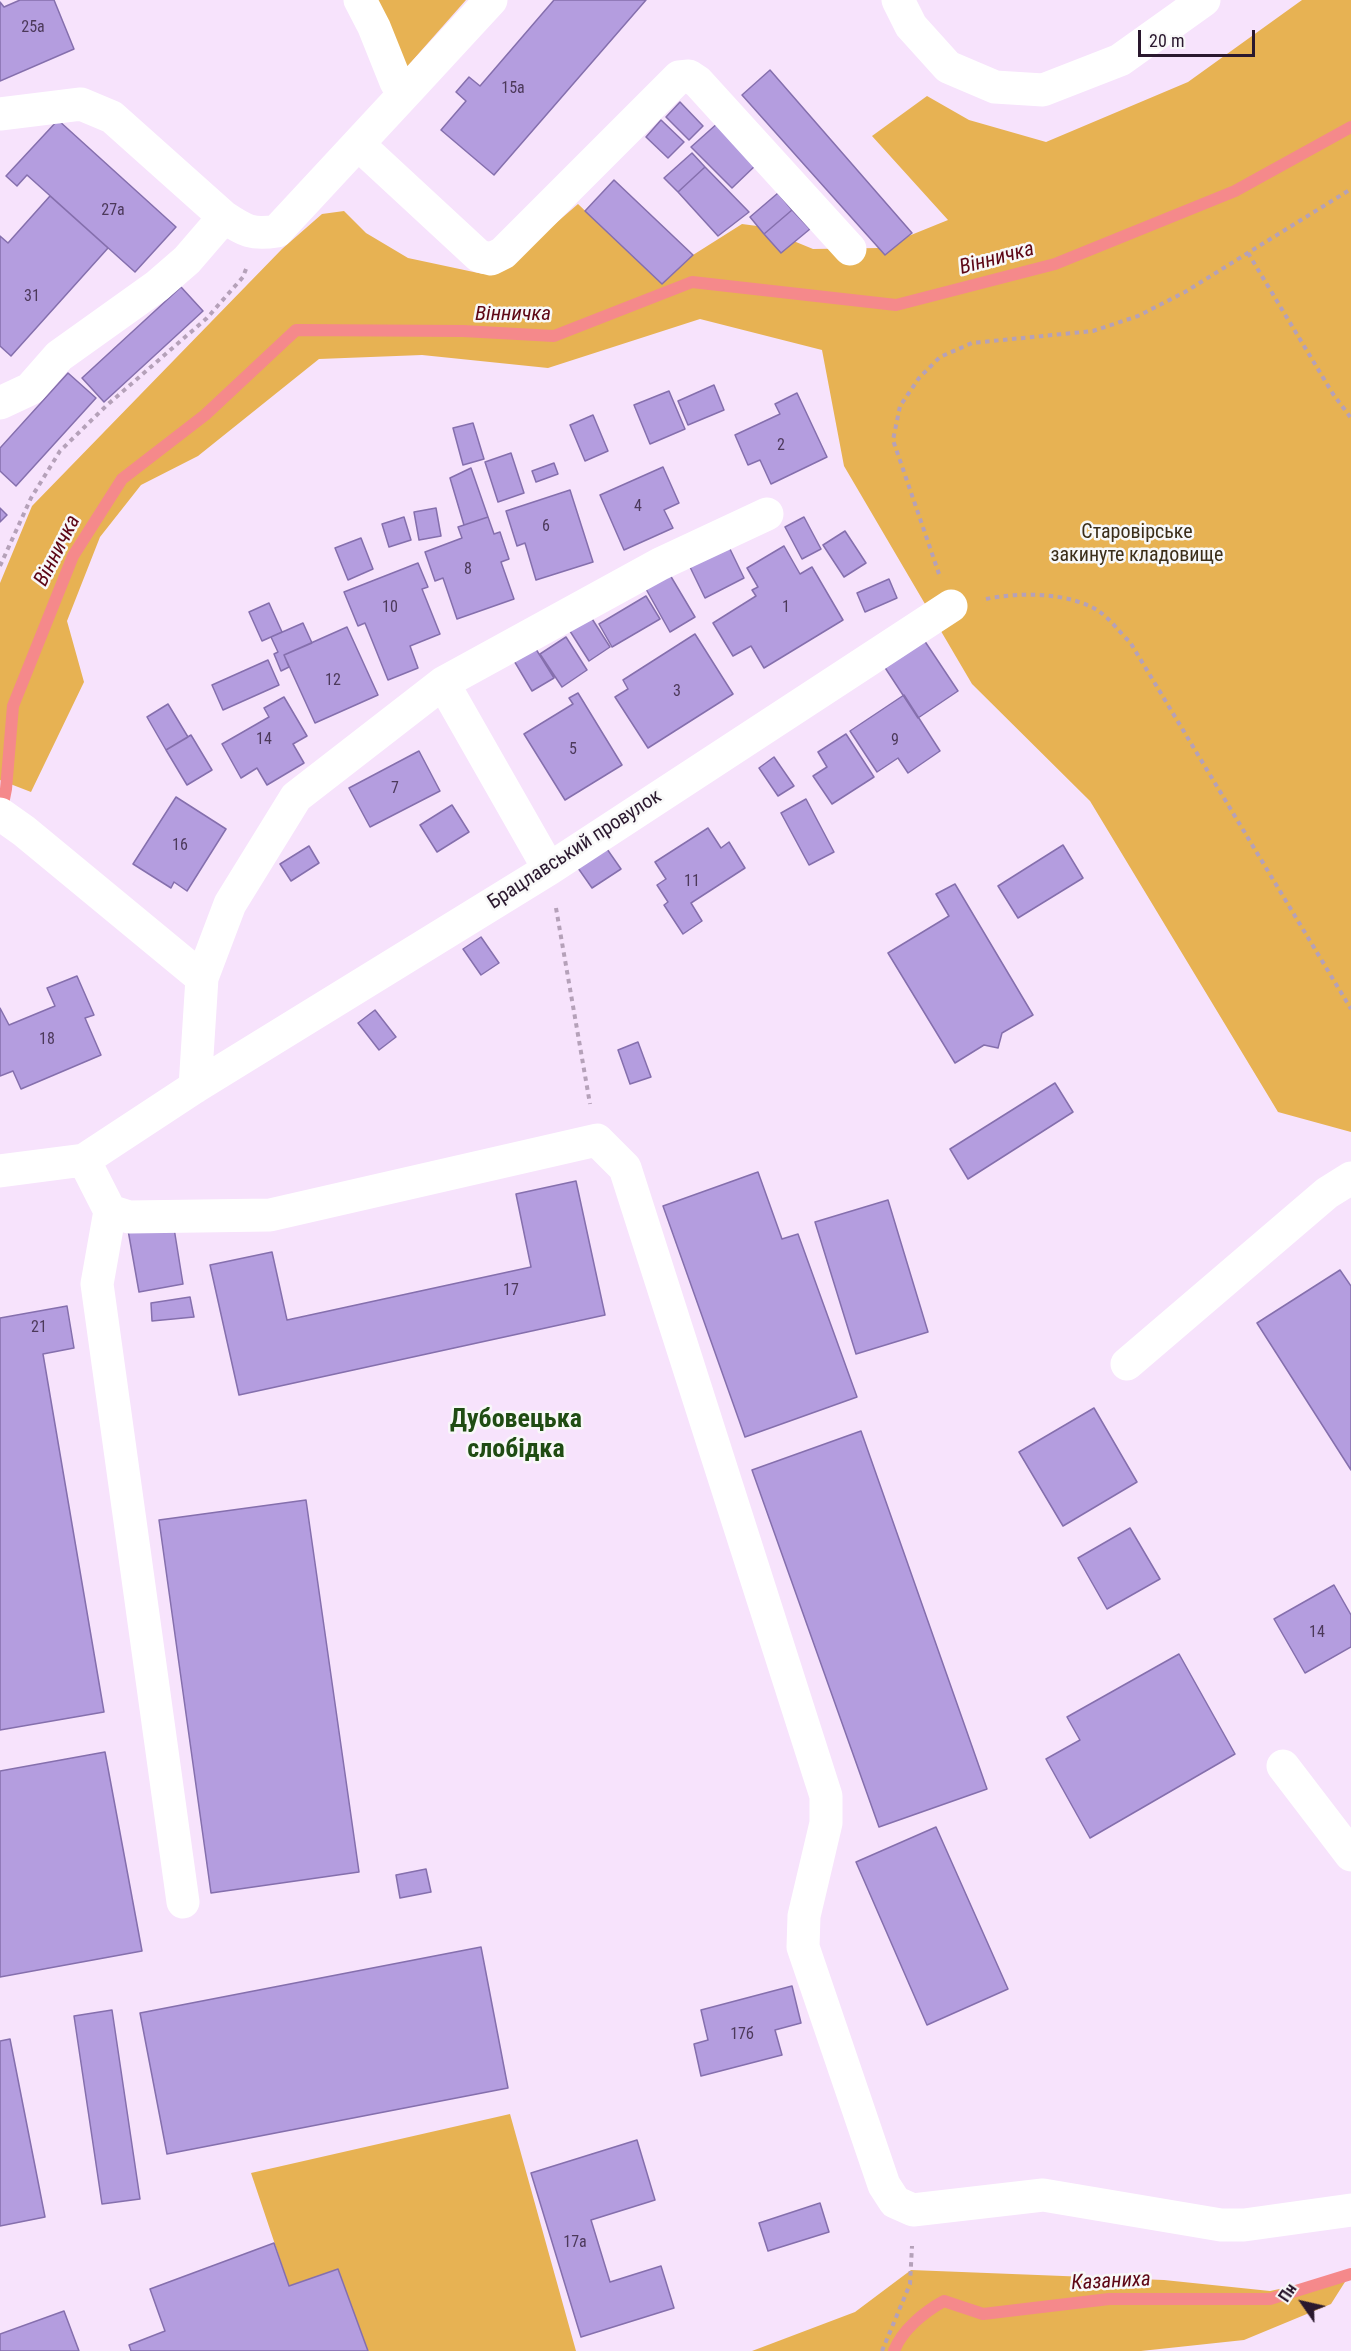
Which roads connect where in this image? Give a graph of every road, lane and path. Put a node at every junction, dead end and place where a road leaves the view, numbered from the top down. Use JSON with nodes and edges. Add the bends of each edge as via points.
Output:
{"nodes":[{"id":1,"x":360,"y":0,"type":"edge"},
{"id":2,"x":490,"y":0,"type":"edge"},
{"id":3,"x":898,"y":0,"type":"edge"},
{"id":4,"x":1204,"y":0,"type":"edge"},
{"id":5,"x":407,"y":91,"type":"junction"},
{"id":6,"x":0,"y":114,"type":"edge"},
{"id":7,"x":358,"y":144,"type":"junction"},
{"id":8,"x":1351,"y":189,"type":"edge"},
{"id":9,"x":224,"y":217,"type":"junction"},
{"id":10,"x":850,"y":249,"type":"dead end"},
{"id":11,"x":1248,"y":253,"type":"junction"},
{"id":12,"x":246,"y":267,"type":"dead end"},
{"id":13,"x":0,"y":403,"type":"edge"},
{"id":14,"x":1351,"y":418,"type":"edge"},
{"id":15,"x":767,"y":514,"type":"dead end"},
{"id":16,"x":0,"y":566,"type":"edge"},
{"id":17,"x":951,"y":606,"type":"junction"},
{"id":18,"x":443,"y":683,"type":"junction"},
{"id":19,"x":12,"y":823,"type":"edge"},
{"id":20,"x":549,"y":869,"type":"junction"},
{"id":21,"x":202,"y":978,"type":"junction"},
{"id":22,"x":1351,"y":1009,"type":"edge"},
{"id":23,"x":195,"y":1087,"type":"junction"},
{"id":24,"x":597,"y":1140,"type":"junction"},
{"id":25,"x":84,"y":1160,"type":"junction"},
{"id":26,"x":0,"y":1171,"type":"edge"},
{"id":27,"x":1351,"y":1178,"type":"edge"},
{"id":28,"x":110,"y":1211,"type":"junction"},
{"id":29,"x":1127,"y":1364,"type":"dead end"},
{"id":30,"x":1283,"y":1766,"type":"dead end"},
{"id":31,"x":1351,"y":1855,"type":"edge"},
{"id":32,"x":183,"y":1902,"type":"dead end"},
{"id":33,"x":914,"y":2210,"type":"junction"},
{"id":34,"x":1351,"y":2210,"type":"edge"},
{"id":35,"x":882,"y":2351,"type":"edge"}],
"edges":[{"from":1,"to":5,"type":"street","via":[[396,82]]},
{"from":2,"to":5,"type":"street"},
{"from":3,"to":4,"type":"street","via":[[911,26],[948,67],[995,87],[1043,90],[1120,60]]},
{"from":5,"to":7,"type":"street"},
{"from":6,"to":9,"type":"street","via":[[81,104],[112,117]]},
{"from":7,"to":9,"type":"street","via":[[277,231],[258,234],[241,229]]},
{"from":7,"to":10,"type":"street","via":[[479,256],[491,259],[503,253],[679,77],[689,76]]},
{"from":8,"to":11,"type":"path"},
{"from":9,"to":13,"type":"street","via":[[187,260],[157,286],[59,356],[30,389]]},
{"from":11,"to":14,"type":"path"},
{"from":11,"to":17,"type":"path","via":[[1138,316],[1094,331],[972,343],[940,357],[919,378],[900,406],[892,440]]},
{"from":12,"to":16,"type":"path","via":[[243,277],[207,318],[60,451],[31,498]]},
{"from":15,"to":18,"type":"street","via":[[660,564]]},
{"from":17,"to":20,"type":"street","name":"Брацлавський провулок"},
{"from":17,"to":22,"type":"path","via":[[999,596],[1043,594],[1099,612],[1130,642]]},
{"from":18,"to":20,"type":"street"},
{"from":18,"to":21,"type":"street","via":[[296,797],[230,904]]},
{"from":19,"to":21,"type":"street"},
{"from":20,"to":23,"type":"street","name":"Брацлавський провулок"},
{"from":20,"to":24,"type":"path"},
{"from":21,"to":23,"type":"street"},
{"from":23,"to":25,"type":"street","name":"Брацлавський провулок"},
{"from":24,"to":28,"type":"street","via":[[270,1215],[129,1217]]},
{"from":24,"to":33,"type":"street","via":[[626,1168],[826,1796],[826,1823],[804,1916],[803,1947],[884,2185],[895,2202]]},
{"from":25,"to":26,"type":"street","name":"Брацлавський провулок"},
{"from":25,"to":28,"type":"street"},
{"from":27,"to":29,"type":"street","via":[[1327,1193]]},
{"from":28,"to":32,"type":"street","via":[[97,1284]]},
{"from":30,"to":31,"type":"street"},
{"from":33,"to":34,"type":"street","via":[[1043,2195],[1221,2225],[1244,2225]]},
{"from":33,"to":35,"type":"path","via":[[910,2284]]}]}
